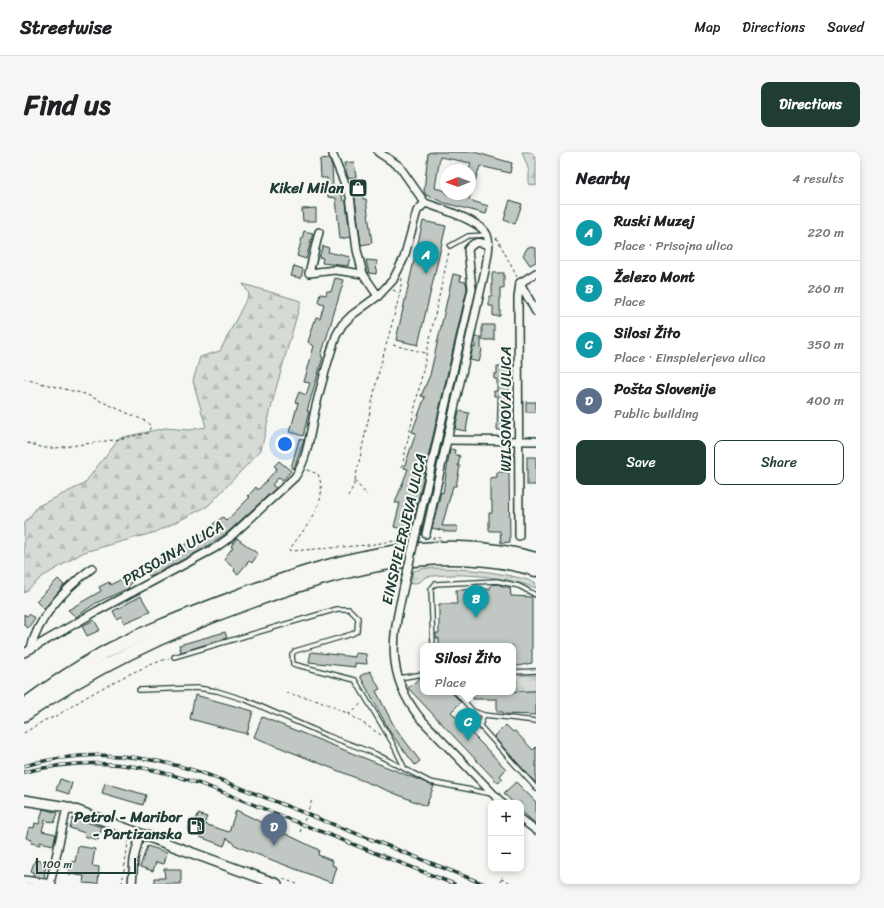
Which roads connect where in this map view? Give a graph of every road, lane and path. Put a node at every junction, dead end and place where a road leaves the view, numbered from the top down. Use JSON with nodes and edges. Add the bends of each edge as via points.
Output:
{"nodes":[{"id":1,"x":378,"y":152,"type":"edge"},
{"id":2,"x":333,"y":155,"type":"dead end"},
{"id":3,"x":425,"y":203,"type":"junction"},
{"id":4,"x":319,"y":232,"type":"dead end"},
{"id":5,"x":487,"y":235,"type":"junction"},
{"id":6,"x":488,"y":245,"type":"junction"},
{"id":7,"x":450,"y":246,"type":"joint"},
{"id":8,"x":399,"y":271,"type":"junction"},
{"id":9,"x":536,"y":273,"type":"edge"},
{"id":10,"x":363,"y":274,"type":"junction"},
{"id":11,"x":520,"y":283,"type":"junction"},
{"id":12,"x":387,"y":288,"type":"junction"},
{"id":13,"x":400,"y":294,"type":"junction"},
{"id":14,"x":378,"y":296,"type":"junction"},
{"id":15,"x":536,"y":312,"type":"edge"},
{"id":16,"x":393,"y":345,"type":"dead end"},
{"id":17,"x":426,"y":353,"type":"junction"},
{"id":18,"x":24,"y":379,"type":"edge"},
{"id":19,"x":447,"y":440,"type":"junction"},
{"id":20,"x":519,"y":441,"type":"junction"},
{"id":21,"x":536,"y":441,"type":"edge"},
{"id":22,"x":24,"y":442,"type":"edge"},
{"id":23,"x":402,"y":466,"type":"dead end"},
{"id":24,"x":301,"y":468,"type":"junction"},
{"id":25,"x":355,"y":481,"type":"junction"},
{"id":26,"x":367,"y":495,"type":"dead end"},
{"id":27,"x":348,"y":496,"type":"dead end"},
{"id":28,"x":427,"y":536,"type":"joint"},
{"id":29,"x":519,"y":536,"type":"dead end"},
{"id":30,"x":447,"y":538,"type":"dead end"},
{"id":31,"x":407,"y":539,"type":"dead end"},
{"id":32,"x":536,"y":559,"type":"edge"},
{"id":33,"x":536,"y":565,"type":"edge"},
{"id":34,"x":92,"y":568,"type":"dead end"},
{"id":35,"x":536,"y":570,"type":"edge"},
{"id":36,"x":536,"y":577,"type":"edge"},
{"id":37,"x":240,"y":595,"type":"junction"},
{"id":38,"x":536,"y":595,"type":"edge"},
{"id":39,"x":263,"y":597,"type":"junction"},
{"id":40,"x":433,"y":643,"type":"edge"},
{"id":41,"x":31,"y":648,"type":"junction"},
{"id":42,"x":24,"y":653,"type":"edge"},
{"id":43,"x":174,"y":657,"type":"joint"},
{"id":44,"x":536,"y":671,"type":"edge"},
{"id":45,"x":516,"y":672,"type":"edge"},
{"id":46,"x":420,"y":675,"type":"edge"},
{"id":47,"x":398,"y":679,"type":"junction"},
{"id":48,"x":139,"y":690,"type":"dead end"},
{"id":49,"x":286,"y":694,"type":"dead end"},
{"id":50,"x":459,"y":695,"type":"edge"},
{"id":51,"x":367,"y":699,"type":"junction"},
{"id":52,"x":24,"y":705,"type":"edge"},
{"id":53,"x":349,"y":714,"type":"junction"},
{"id":54,"x":24,"y":715,"type":"edge"},
{"id":55,"x":484,"y":715,"type":"junction"},
{"id":56,"x":536,"y":722,"type":"edge"},
{"id":57,"x":24,"y":733,"type":"edge"},
{"id":58,"x":392,"y":742,"type":"junction"},
{"id":59,"x":405,"y":769,"type":"junction"},
{"id":60,"x":536,"y":788,"type":"edge"},
{"id":61,"x":493,"y":794,"type":"junction"},
{"id":62,"x":24,"y":800,"type":"edge"},
{"id":63,"x":312,"y":800,"type":"dead end"},
{"id":64,"x":499,"y":800,"type":"edge"},
{"id":65,"x":67,"y":807,"type":"junction"},
{"id":66,"x":524,"y":821,"type":"edge"},
{"id":67,"x":536,"y":830,"type":"edge"},
{"id":68,"x":300,"y":832,"type":"dead end"},
{"id":69,"x":140,"y":833,"type":"junction"},
{"id":70,"x":130,"y":839,"type":"dead end"},
{"id":71,"x":502,"y":876,"type":"dead end"},
{"id":72,"x":501,"y":879,"type":"junction"},
{"id":73,"x":24,"y":880,"type":"edge"},
{"id":74,"x":500,"y":882,"type":"dead end"},
{"id":75,"x":51,"y":884,"type":"edge"},
{"id":76,"x":122,"y":884,"type":"edge"},
{"id":77,"x":132,"y":884,"type":"edge"},
{"id":78,"x":277,"y":884,"type":"edge"},
{"id":79,"x":335,"y":884,"type":"edge"},
{"id":80,"x":337,"y":884,"type":"edge"},
{"id":81,"x":514,"y":884,"type":"edge"}],
"edges":[{"from":1,"to":3,"type":"street","via":[[399,166]]},
{"from":2,"to":10,"type":"street","via":[[350,196]]},
{"from":3,"to":5,"type":"street","via":[[459,215],[478,226]]},
{"from":3,"to":8,"type":"street","name":"PRISOJNA ULICA","via":[[417,212]]},
{"from":4,"to":10,"type":"street","via":[[309,273],[335,270]]},
{"from":5,"to":6,"type":"street","name":"EINSPIELERJEVA ULICA"},
{"from":5,"to":7,"type":"lane","via":[[468,236]]},
{"from":5,"to":11,"type":"path","via":[[495,237],[499,242]]},
{"from":6,"to":19,"type":"street","name":"EINSPIELERJEVA ULICA","via":[[486,266]]},
{"from":6,"to":47,"type":"street","name":"EINSPIELERJEVA ULICA","bridge":true,"via":[[473,243],[468,249],[472,289],[404,586],[394,639]]},
{"from":7,"to":17,"type":"path"},
{"from":8,"to":12,"type":"street","name":"PRISOJNA ULICA"},
{"from":8,"to":13,"type":"path","via":[[403,279]]},
{"from":9,"to":11,"type":"street"},
{"from":10,"to":14,"type":"street"},
{"from":11,"to":15,"type":"street"},
{"from":11,"to":20,"type":"street","name":"WILSONOVA ULICA"},
{"from":12,"to":13,"type":"path"},
{"from":12,"to":14,"type":"street","name":"PRISOJNA ULICA"},
{"from":13,"to":25,"type":"path","via":[[378,375]]},
{"from":14,"to":24,"type":"street","name":"PRISOJNA ULICA","via":[[352,315],[336,336]]},
{"from":16,"to":17,"type":"path"},
{"from":17,"to":23,"type":"path"},
{"from":18,"to":22,"type":"path","via":[[85,394],[151,426],[148,433],[76,446],[44,448]]},
{"from":19,"to":20,"type":"street"},
{"from":19,"to":28,"type":"street","name":"EINSPIELERJEVA ULICA"},
{"from":20,"to":21,"type":"street"},
{"from":20,"to":29,"type":"street","name":"WILSONOVA ULICA"},
{"from":24,"to":31,"type":"path","via":[[318,474],[322,495],[321,502],[291,551]]},
{"from":24,"to":41,"type":"street","name":"PRISOJNA ULICA","via":[[283,490],[224,541]]},
{"from":25,"to":26,"type":"path"},
{"from":25,"to":27,"type":"path"},
{"from":28,"to":30,"type":"path"},
{"from":32,"to":37,"type":"highway","via":[[485,549],[444,548],[390,552],[291,575]]},
{"from":33,"to":37,"type":"highway","via":[[484,555],[417,555],[336,569]]},
{"from":34,"to":41,"type":"street","via":[[52,607],[40,624]]},
{"from":35,"to":39,"type":"highway","via":[[484,560],[410,561],[337,574]]},
{"from":36,"to":39,"type":"highway","via":[[484,567],[444,565],[366,573]]},
{"from":37,"to":52,"type":"highway","via":[[166,624],[105,653]]},
{"from":38,"to":40,"type":"lane","via":[[519,586],[497,581],[435,584],[431,589]]},
{"from":39,"to":54,"type":"highway","via":[[156,638],[60,690]]},
{"from":41,"to":42,"type":"street","name":"PRISOJNA ULICA"},
{"from":43,"to":51,"type":"lane","via":[[337,609],[349,608],[358,618],[357,631],[295,651],[292,654],[293,664],[355,680]]},
{"from":43,"to":57,"type":"path","via":[[143,667],[116,680]]},
{"from":44,"to":45,"type":"lane"},
{"from":46,"to":47,"type":"lane"},
{"from":47,"to":61,"type":"street","name":"EINSPIELERJEVA ULICA","via":[[409,704],[420,718]]},
{"from":48,"to":59,"type":"lane","via":[[197,688],[217,691],[246,700],[376,754]]},
{"from":49,"to":53,"type":"path","via":[[318,700]]},
{"from":50,"to":55,"type":"lane","via":[[473,710]]},
{"from":51,"to":53,"type":"path"},
{"from":51,"to":58,"type":"lane"},
{"from":53,"to":58,"type":"path"},
{"from":55,"to":56,"type":"lane"},
{"from":55,"to":60,"type":"lane","via":[[480,726]]},
{"from":58,"to":59,"type":"lane"},
{"from":59,"to":61,"type":"lane","via":[[430,782]]},
{"from":61,"to":64,"type":"street","name":"EINSPIELERJEVA ULICA"},
{"from":62,"to":65,"type":"street"},
{"from":63,"to":68,"type":"path"},
{"from":65,"to":69,"type":"street"},
{"from":65,"to":75,"type":"street"},
{"from":66,"to":67,"type":"street"},
{"from":69,"to":77,"type":"street"},
{"from":69,"to":78,"type":"street"},
{"from":70,"to":76,"type":"path"},
{"from":71,"to":72,"type":"path"},
{"from":72,"to":74,"type":"path"},
{"from":72,"to":81,"type":"path"},
{"from":73,"to":75,"type":"street"},
{"from":79,"to":80,"type":"path"}]}
